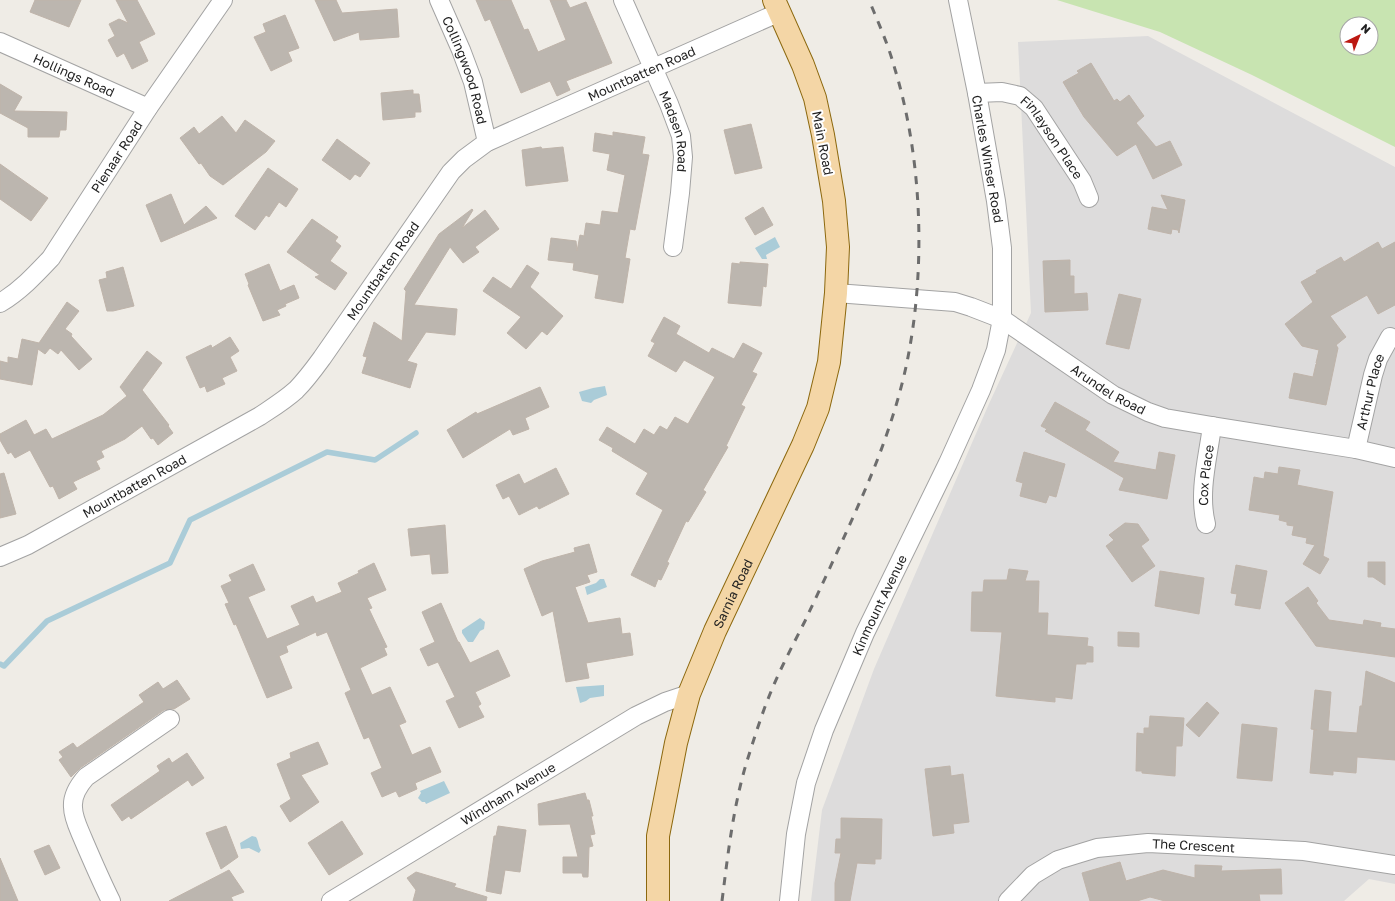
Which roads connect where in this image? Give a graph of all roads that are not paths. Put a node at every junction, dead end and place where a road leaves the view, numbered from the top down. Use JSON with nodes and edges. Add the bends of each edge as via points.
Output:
{"nodes":[{"id":1,"x":223,"y":0,"type":"edge"},
{"id":2,"x":439,"y":0,"type":"edge"},
{"id":3,"x":623,"y":0,"type":"edge"},
{"id":4,"x":958,"y":0,"type":"edge"},
{"id":5,"x":777,"y":6,"type":"edge"},
{"id":6,"x":0,"y":42,"type":"edge"},
{"id":7,"x":653,"y":68,"type":"junction"},
{"id":8,"x":977,"y":93,"type":"junction"},
{"id":9,"x":148,"y":108,"type":"junction"},
{"id":10,"x":487,"y":142,"type":"junction"},
{"id":11,"x":1090,"y":198,"type":"dead end"},
{"id":12,"x":673,"y":247,"type":"dead end"},
{"id":13,"x":836,"y":293,"type":"junction"},
{"id":14,"x":0,"y":303,"type":"edge"},
{"id":15,"x":1002,"y":319,"type":"junction"},
{"id":16,"x":1390,"y":337,"type":"dead end"},
{"id":17,"x":1212,"y":426,"type":"junction"},
{"id":18,"x":1356,"y":449,"type":"junction"},
{"id":19,"x":1395,"y":458,"type":"edge"},
{"id":20,"x":1206,"y":524,"type":"dead end"},
{"id":21,"x":0,"y":557,"type":"edge"},
{"id":22,"x":689,"y":694,"type":"junction"},
{"id":23,"x":170,"y":719,"type":"dead end"},
{"id":24,"x":1395,"y":865,"type":"edge"},
{"id":25,"x":111,"y":901,"type":"edge"},
{"id":26,"x":331,"y":901,"type":"edge"},
{"id":27,"x":658,"y":901,"type":"edge"},
{"id":28,"x":790,"y":901,"type":"edge"},
{"id":29,"x":1008,"y":901,"type":"edge"}],
"edges":[{"from":1,"to":9,"type":"street","name":"Pienaar Road"},
{"from":2,"to":10,"type":"street","name":"Collingwood Road","via":[[473,82]]},
{"from":3,"to":7,"type":"street","name":"Madsen Road"},
{"from":4,"to":8,"type":"street","name":"Charles Winser Road"},
{"from":5,"to":7,"type":"street","name":"Mountbatten Road"},
{"from":5,"to":13,"type":"main road","name":"Main Road","via":[[808,78],[823,135],[834,201],[838,247]]},
{"from":6,"to":9,"type":"street","name":"Hollings Road"},
{"from":7,"to":10,"type":"street","name":"Mountbatten Road"},
{"from":7,"to":12,"type":"street","name":"Madsen Road","via":[[681,136],[683,157]]},
{"from":8,"to":11,"type":"street","name":"Finlayson Place","via":[[1002,92],[1020,96],[1034,108],[1082,181]]},
{"from":8,"to":15,"type":"street","name":"Charles Winser Road","via":[[1002,248]]},
{"from":9,"to":14,"type":"street","name":"Pienaar Road","via":[[51,258],[31,280]]},
{"from":10,"to":21,"type":"street","name":"Mountbatten Road","via":[[451,172],[322,358],[296,390],[253,420],[28,545]]},
{"from":13,"to":15,"type":"street","name":"Arundel Road","via":[[955,302]]},
{"from":13,"to":22,"type":"main road","name":"Sarnia Road","via":[[828,362],[818,408],[715,631]]},
{"from":15,"to":17,"type":"street","name":"Arundel Road","via":[[1113,395],[1132,405],[1165,418]]},
{"from":15,"to":28,"type":"street","name":"Kinmount Avenue","via":[[996,350],[982,390],[864,632],[824,730],[806,783],[797,826]]},
{"from":16,"to":18,"type":"street","name":"Arthur Place","via":[[1372,375]]},
{"from":17,"to":18,"type":"street","name":"Arundel Road"},
{"from":17,"to":20,"type":"street","name":"Cox Place","via":[[1202,496]]},
{"from":18,"to":19,"type":"street","name":"Arundel Road"},
{"from":22,"to":26,"type":"street","name":"Windham Avenue","via":[[636,716]]},
{"from":22,"to":27,"type":"main road","name":"Sarnia Road","via":[[676,743],[658,836]]},
{"from":23,"to":25,"type":"street","via":[[86,777],[75,793],[75,818]]},
{"from":24,"to":29,"type":"street","name":"The Crescent","via":[[1304,851],[1148,843],[1098,848],[1058,860],[1033,875]]}]}
